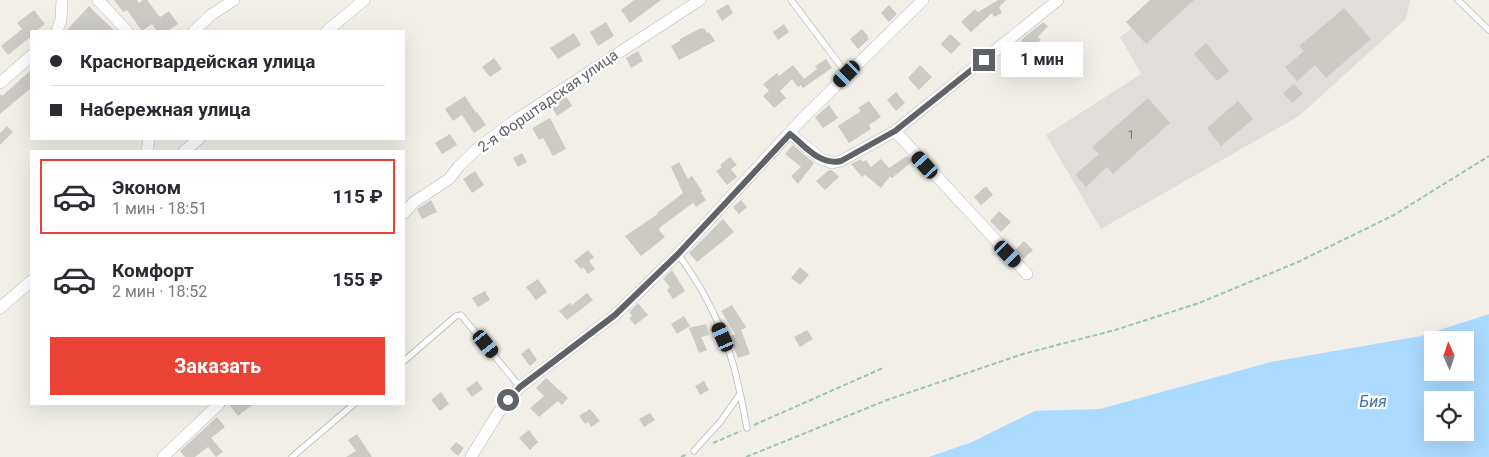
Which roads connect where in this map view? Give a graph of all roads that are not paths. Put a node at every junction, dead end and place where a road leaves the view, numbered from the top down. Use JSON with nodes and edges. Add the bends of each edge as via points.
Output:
{"nodes":[{"id":1,"x":62,"y":0,"type":"edge"},
{"id":2,"x":98,"y":0,"type":"edge"},
{"id":3,"x":234,"y":0,"type":"edge"},
{"id":4,"x":364,"y":0,"type":"edge"},
{"id":5,"x":700,"y":0,"type":"edge"},
{"id":6,"x":791,"y":0,"type":"edge"},
{"id":7,"x":923,"y":0,"type":"edge"},
{"id":8,"x":1058,"y":0,"type":"edge"},
{"id":9,"x":1458,"y":0,"type":"edge"},
{"id":10,"x":57,"y":30,"type":"edge"},
{"id":11,"x":126,"y":30,"type":"edge"},
{"id":12,"x":195,"y":30,"type":"edge"},
{"id":13,"x":328,"y":30,"type":"edge"},
{"id":14,"x":1489,"y":30,"type":"edge"},
{"id":15,"x":30,"y":57,"type":"edge"},
{"id":16,"x":847,"y":74,"type":"junction"},
{"id":17,"x":0,"y":83,"type":"edge"},
{"id":18,"x":895,"y":131,"type":"junction"},
{"id":19,"x":790,"y":134,"type":"junction"},
{"id":20,"x":198,"y":140,"type":"edge"},
{"id":21,"x":185,"y":150,"type":"edge"},
{"id":22,"x":405,"y":212,"type":"edge"},
{"id":23,"x":678,"y":254,"type":"junction"},
{"id":24,"x":1027,"y":274,"type":"dead end"},
{"id":25,"x":30,"y":282,"type":"edge"},
{"id":26,"x":0,"y":308,"type":"edge"},
{"id":27,"x":405,"y":360,"type":"edge"},
{"id":28,"x":520,"y":387,"type":"junction"},
{"id":29,"x":740,"y":394,"type":"junction"},
{"id":30,"x":219,"y":405,"type":"edge"},
{"id":31,"x":353,"y":405,"type":"edge"},
{"id":32,"x":747,"y":428,"type":"road end"},
{"id":33,"x":694,"y":452,"type":"road end"},
{"id":34,"x":474,"y":455,"type":"edge"},
{"id":35,"x":163,"y":457,"type":"edge"},
{"id":36,"x":292,"y":457,"type":"edge"}],
"edges":[{"from":1,"to":10,"type":"street"},
{"from":2,"to":11,"type":"street"},
{"from":3,"to":12,"type":"street"},
{"from":4,"to":13,"type":"street"},
{"from":5,"to":22,"type":"street","name":"2-я Форштадская улица","via":[[494,135],[449,179],[414,202]]},
{"from":6,"to":16,"type":"lane"},
{"from":7,"to":16,"type":"street"},
{"from":8,"to":18,"type":"street"},
{"from":9,"to":14,"type":"lane"},
{"from":15,"to":17,"type":"street"},
{"from":16,"to":19,"type":"street"},
{"from":18,"to":19,"type":"street","via":[[848,158],[832,163],[821,159]]},
{"from":18,"to":24,"type":"street"},
{"from":19,"to":23,"type":"street"},
{"from":20,"to":21,"type":"street"},
{"from":23,"to":28,"type":"street","via":[[615,315]]},
{"from":23,"to":29,"type":"lane","via":[[706,298],[720,329]]},
{"from":25,"to":26,"type":"street"},
{"from":27,"to":28,"type":"lane","via":[[461,315]]},
{"from":28,"to":34,"type":"street","via":[[498,413]]},
{"from":29,"to":32,"type":"lane"},
{"from":29,"to":33,"type":"lane","via":[[722,421]]},
{"from":30,"to":35,"type":"street"},
{"from":31,"to":36,"type":"lane"}]}
